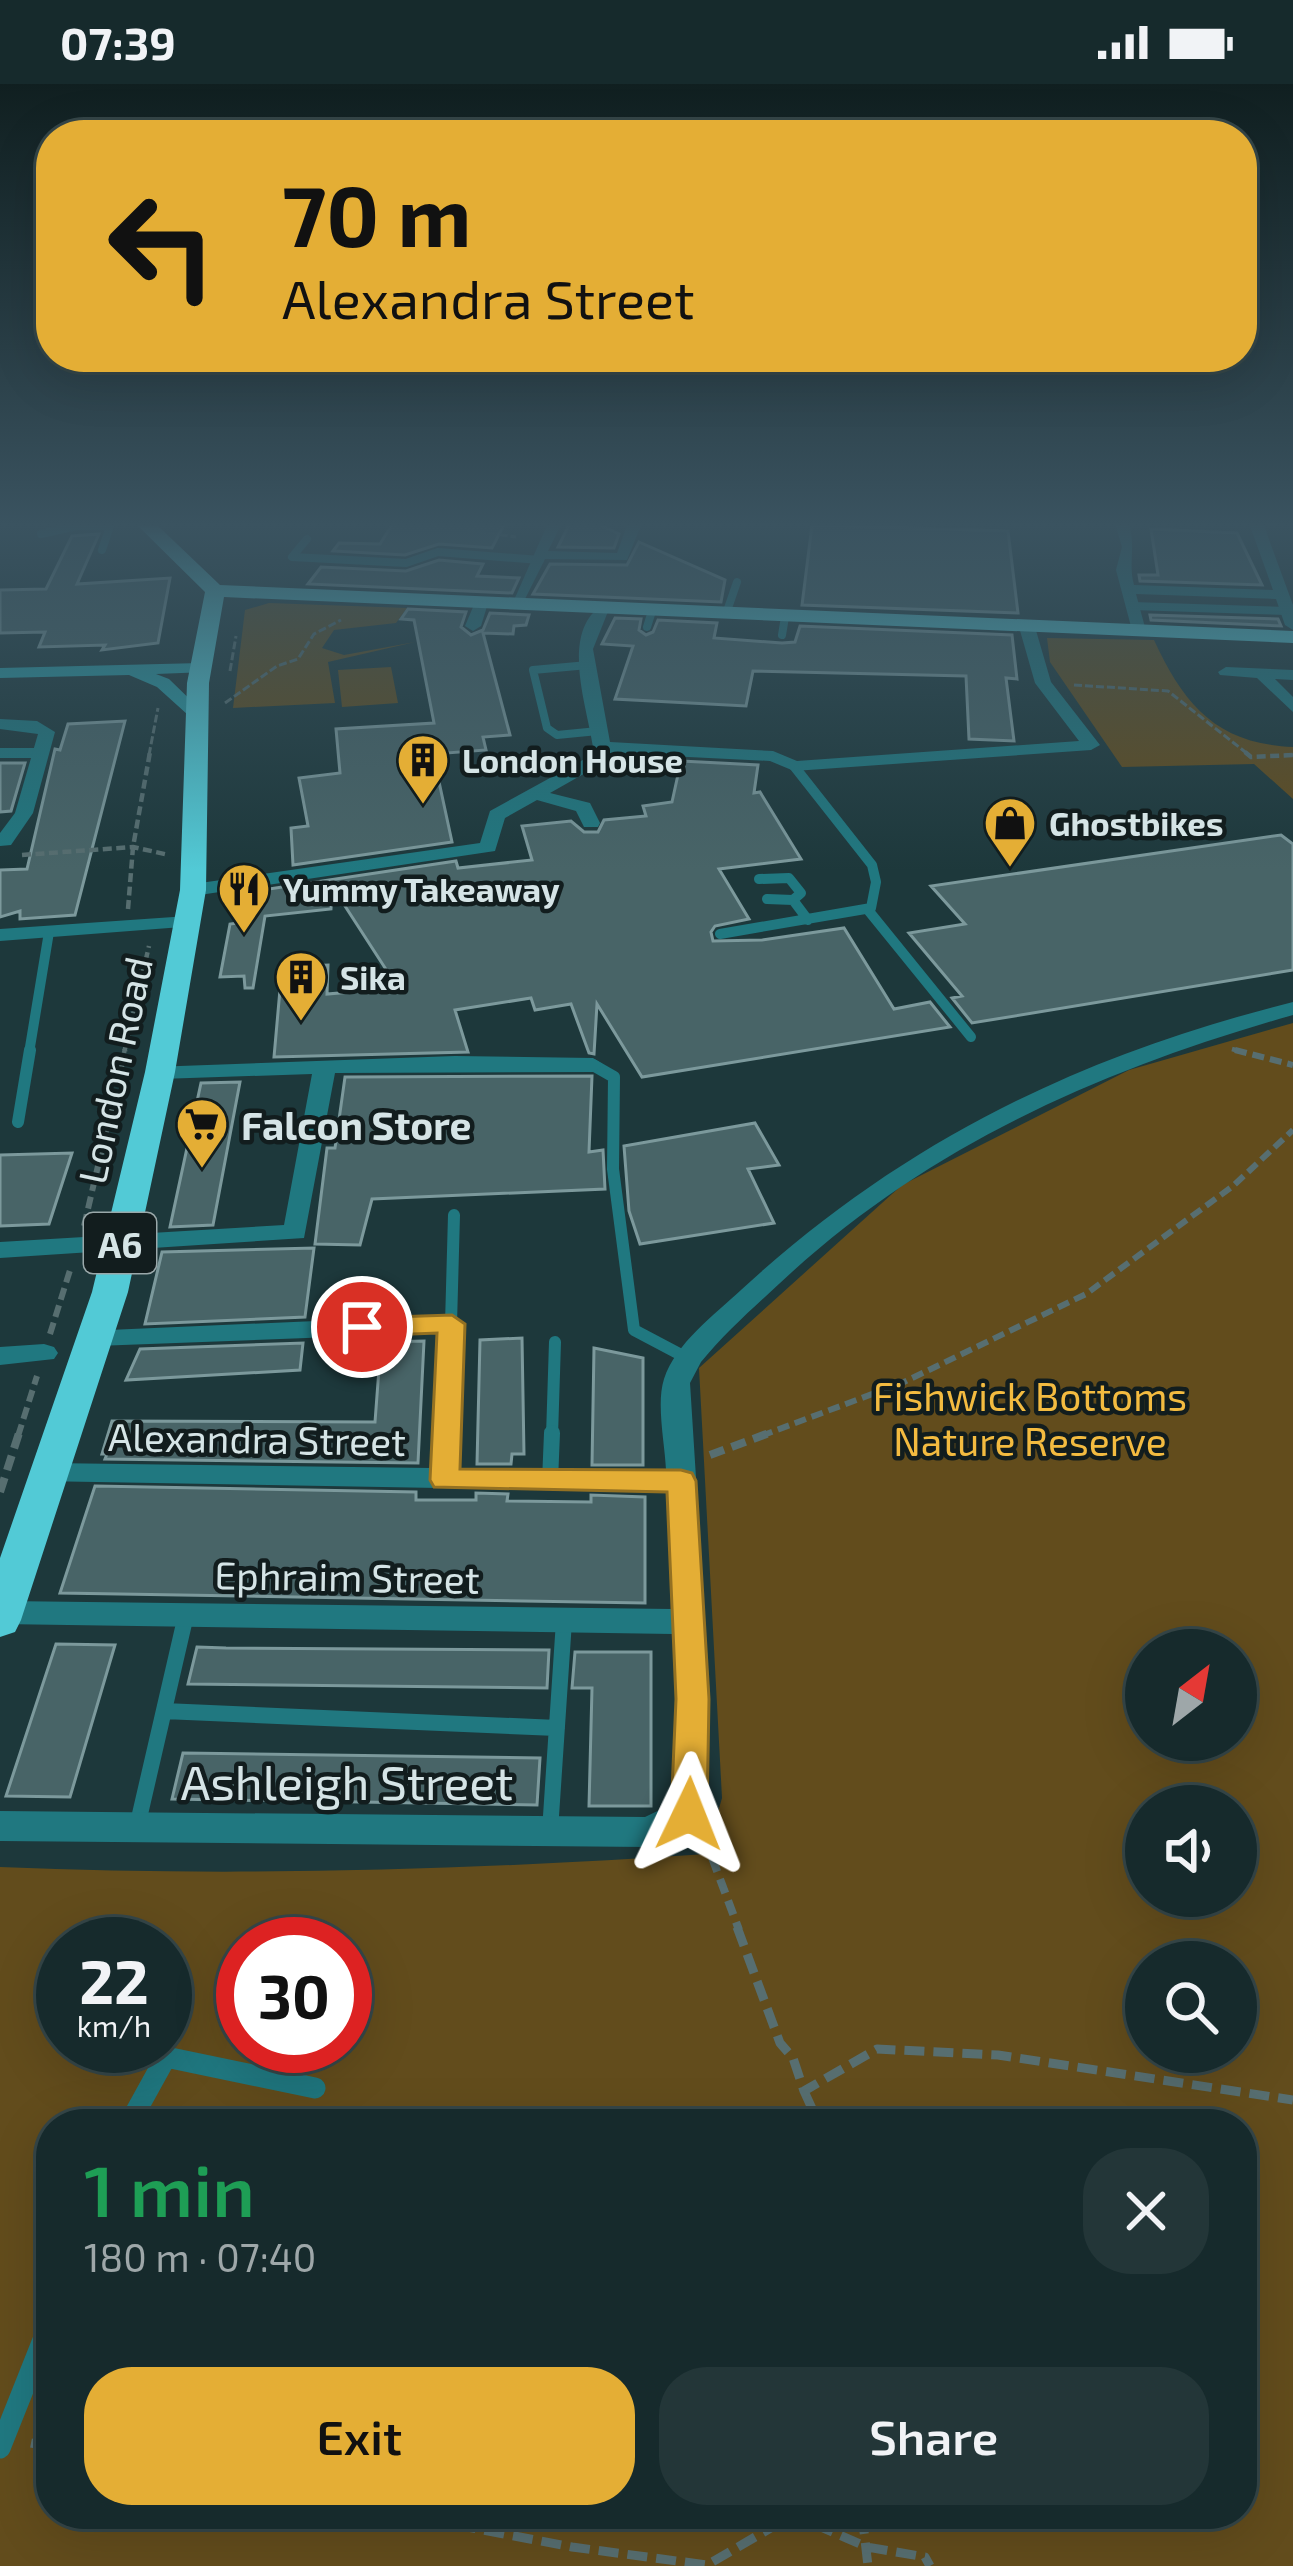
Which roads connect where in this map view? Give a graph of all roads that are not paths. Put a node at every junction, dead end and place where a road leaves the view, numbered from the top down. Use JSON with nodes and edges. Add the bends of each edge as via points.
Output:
{"nodes":[{"id":1,"x":589,"y":639,"type":"edge"},
{"id":2,"x":1042,"y":639,"type":"edge"},
{"id":3,"x":205,"y":641,"type":"joint"},
{"id":4,"x":588,"y":665,"type":"junction"},
{"id":5,"x":201,"y":668,"type":"junction"},
{"id":6,"x":101,"y":671,"type":"junction"},
{"id":7,"x":0,"y":673,"type":"edge"},
{"id":8,"x":1226,"y":673,"type":"dead end"},
{"id":9,"x":1261,"y":673,"type":"junction"},
{"id":10,"x":1293,"y":675,"type":"edge"},
{"id":11,"x":1293,"y":707,"type":"edge"},
{"id":12,"x":214,"y":713,"type":"junction"},
{"id":13,"x":0,"y":724,"type":"edge"},
{"id":14,"x":600,"y":739,"type":"junction"},
{"id":15,"x":41,"y":752,"type":"junction"},
{"id":16,"x":0,"y":753,"type":"edge"},
{"id":17,"x":794,"y":766,"type":"junction"},
{"id":18,"x":535,"y":794,"type":"junction"},
{"id":19,"x":591,"y":823,"type":"dead end"},
{"id":20,"x":10,"y":848,"type":"road end"},
{"id":21,"x":759,"y":879,"type":"dead end"},
{"id":22,"x":767,"y":899,"type":"dead end"},
{"id":23,"x":793,"y":900,"type":"junction"},
{"id":24,"x":868,"y":910,"type":"junction"},
{"id":25,"x":178,"y":912,"type":"junction"},
{"id":26,"x":808,"y":920,"type":"junction"},
{"id":27,"x":49,"y":932,"type":"junction"},
{"id":28,"x":720,"y":934,"type":"dead end"},
{"id":29,"x":0,"y":935,"type":"edge"},
{"id":30,"x":1293,"y":1008,"type":"edge"},
{"id":31,"x":971,"y":1037,"type":"dead end"},
{"id":32,"x":592,"y":1065,"type":"joint"},
{"id":33,"x":325,"y":1066,"type":"junction"},
{"id":34,"x":160,"y":1072,"type":"junction"},
{"id":35,"x":18,"y":1122,"type":"dead end"},
{"id":36,"x":454,"y":1215,"type":"dead end"},
{"id":37,"x":120,"y":1241,"type":"junction"},
{"id":38,"x":0,"y":1250,"type":"edge"},
{"id":39,"x":452,"y":1324,"type":"junction"},
{"id":40,"x":97,"y":1337,"type":"junction"},
{"id":41,"x":555,"y":1342,"type":"dead end"},
{"id":42,"x":687,"y":1358,"type":"junction"},
{"id":43,"x":682,"y":1473,"type":"junction"},
{"id":44,"x":48,"y":1474,"type":"junction"},
{"id":45,"x":445,"y":1480,"type":"junction"},
{"id":46,"x":550,"y":1481,"type":"junction"},
{"id":47,"x":186,"y":1615,"type":"junction"},
{"id":48,"x":1,"y":1617,"type":"edge"},
{"id":49,"x":564,"y":1621,"type":"junction"},
{"id":50,"x":689,"y":1622,"type":"junction"},
{"id":51,"x":164,"y":1711,"type":"junction"},
{"id":52,"x":557,"y":1728,"type":"junction"},
{"id":53,"x":0,"y":1826,"type":"edge"},
{"id":54,"x":137,"y":1827,"type":"junction"},
{"id":55,"x":550,"y":1831,"type":"junction"},
{"id":56,"x":315,"y":2088,"type":"dead end"},
{"id":57,"x":137,"y":2109,"type":"edge"},
{"id":58,"x":36,"y":2358,"type":"edge"},
{"id":59,"x":0,"y":2448,"type":"edge"}],
"edges":[{"from":1,"to":4,"type":"street"},
{"from":2,"to":17,"type":"street","via":[[1043,683],[1091,745]]},
{"from":3,"to":5,"type":"highway","name":"London Road","number":"A6"},
{"from":3,"to":6,"type":"street"},
{"from":4,"to":14,"type":"street"},
{"from":4,"to":14,"type":"lane","via":[[533,670],[547,728]]},
{"from":5,"to":6,"type":"street"},
{"from":5,"to":12,"type":"highway","name":"London Road","number":"A6"},
{"from":6,"to":7,"type":"street"},
{"from":6,"to":12,"type":"street","via":[[156,679]]},
{"from":8,"to":9,"type":"street"},
{"from":9,"to":10,"type":"street"},
{"from":9,"to":11,"type":"street"},
{"from":12,"to":25,"type":"highway","name":"London Road","number":"A6"},
{"from":13,"to":15,"type":"street","via":[[47,732]]},
{"from":14,"to":17,"type":"street","via":[[773,756]]},
{"from":14,"to":18,"type":"street","via":[[596,759]]},
{"from":15,"to":16,"type":"lane"},
{"from":15,"to":20,"type":"street","via":[[23,787],[24,813]]},
{"from":17,"to":24,"type":"lane","via":[[872,865]]},
{"from":18,"to":19,"type":"street","via":[[584,808]]},
{"from":18,"to":25,"type":"street","via":[[497,815],[493,842],[480,851]]},
{"from":21,"to":23,"type":"lane","via":[[789,878],[801,893]]},
{"from":22,"to":23,"type":"lane"},
{"from":23,"to":26,"type":"lane"},
{"from":24,"to":26,"type":"lane"},
{"from":24,"to":31,"type":"lane"},
{"from":25,"to":27,"type":"street"},
{"from":25,"to":34,"type":"highway","name":"London Road","number":"A6"},
{"from":26,"to":28,"type":"lane"},
{"from":27,"to":29,"type":"street"},
{"from":27,"to":35,"type":"lane"},
{"from":30,"to":42,"type":"street","via":[[1117,1060],[977,1125],[877,1187]]},
{"from":32,"to":33,"type":"street"},
{"from":32,"to":42,"type":"lane","via":[[614,1077],[613,1169],[634,1330]]},
{"from":33,"to":34,"type":"street"},
{"from":33,"to":37,"type":"street","via":[[295,1232]]},
{"from":34,"to":37,"type":"highway","name":"London Road","number":"A6"},
{"from":36,"to":39,"type":"lane"},
{"from":37,"to":38,"type":"street"},
{"from":37,"to":40,"type":"highway","name":"London Road","number":"A6"},
{"from":39,"to":40,"type":"street"},
{"from":39,"to":45,"type":"street"},
{"from":40,"to":44,"type":"highway","name":"London Road","number":"A6"},
{"from":41,"to":46,"type":"lane"},
{"from":42,"to":43,"type":"street","via":[[676,1383]]},
{"from":43,"to":46,"type":"street","name":"Alexandra Street"},
{"from":43,"to":50,"type":"street"},
{"from":44,"to":45,"type":"street","name":"Alexandra Street"},
{"from":44,"to":48,"type":"highway","name":"London Road","number":"A6"},
{"from":45,"to":46,"type":"street","name":"Alexandra Street"},
{"from":47,"to":48,"type":"street","name":"Ephraim Street"},
{"from":47,"to":49,"type":"street","name":"Ephraim Street"},
{"from":47,"to":51,"type":"lane"},
{"from":49,"to":50,"type":"street","name":"Ephraim Street"},
{"from":49,"to":52,"type":"lane"},
{"from":50,"to":55,"type":"street","name":"Ashleigh Street","via":[[698,1827]]},
{"from":51,"to":52,"type":"lane"},
{"from":51,"to":54,"type":"lane"},
{"from":52,"to":55,"type":"lane"},
{"from":53,"to":54,"type":"street","name":"Ashleigh Street"},
{"from":54,"to":55,"type":"street","name":"Ashleigh Street"},
{"from":56,"to":57,"type":"lane","via":[[166,2057]]},
{"from":58,"to":59,"type":"lane"}]}
